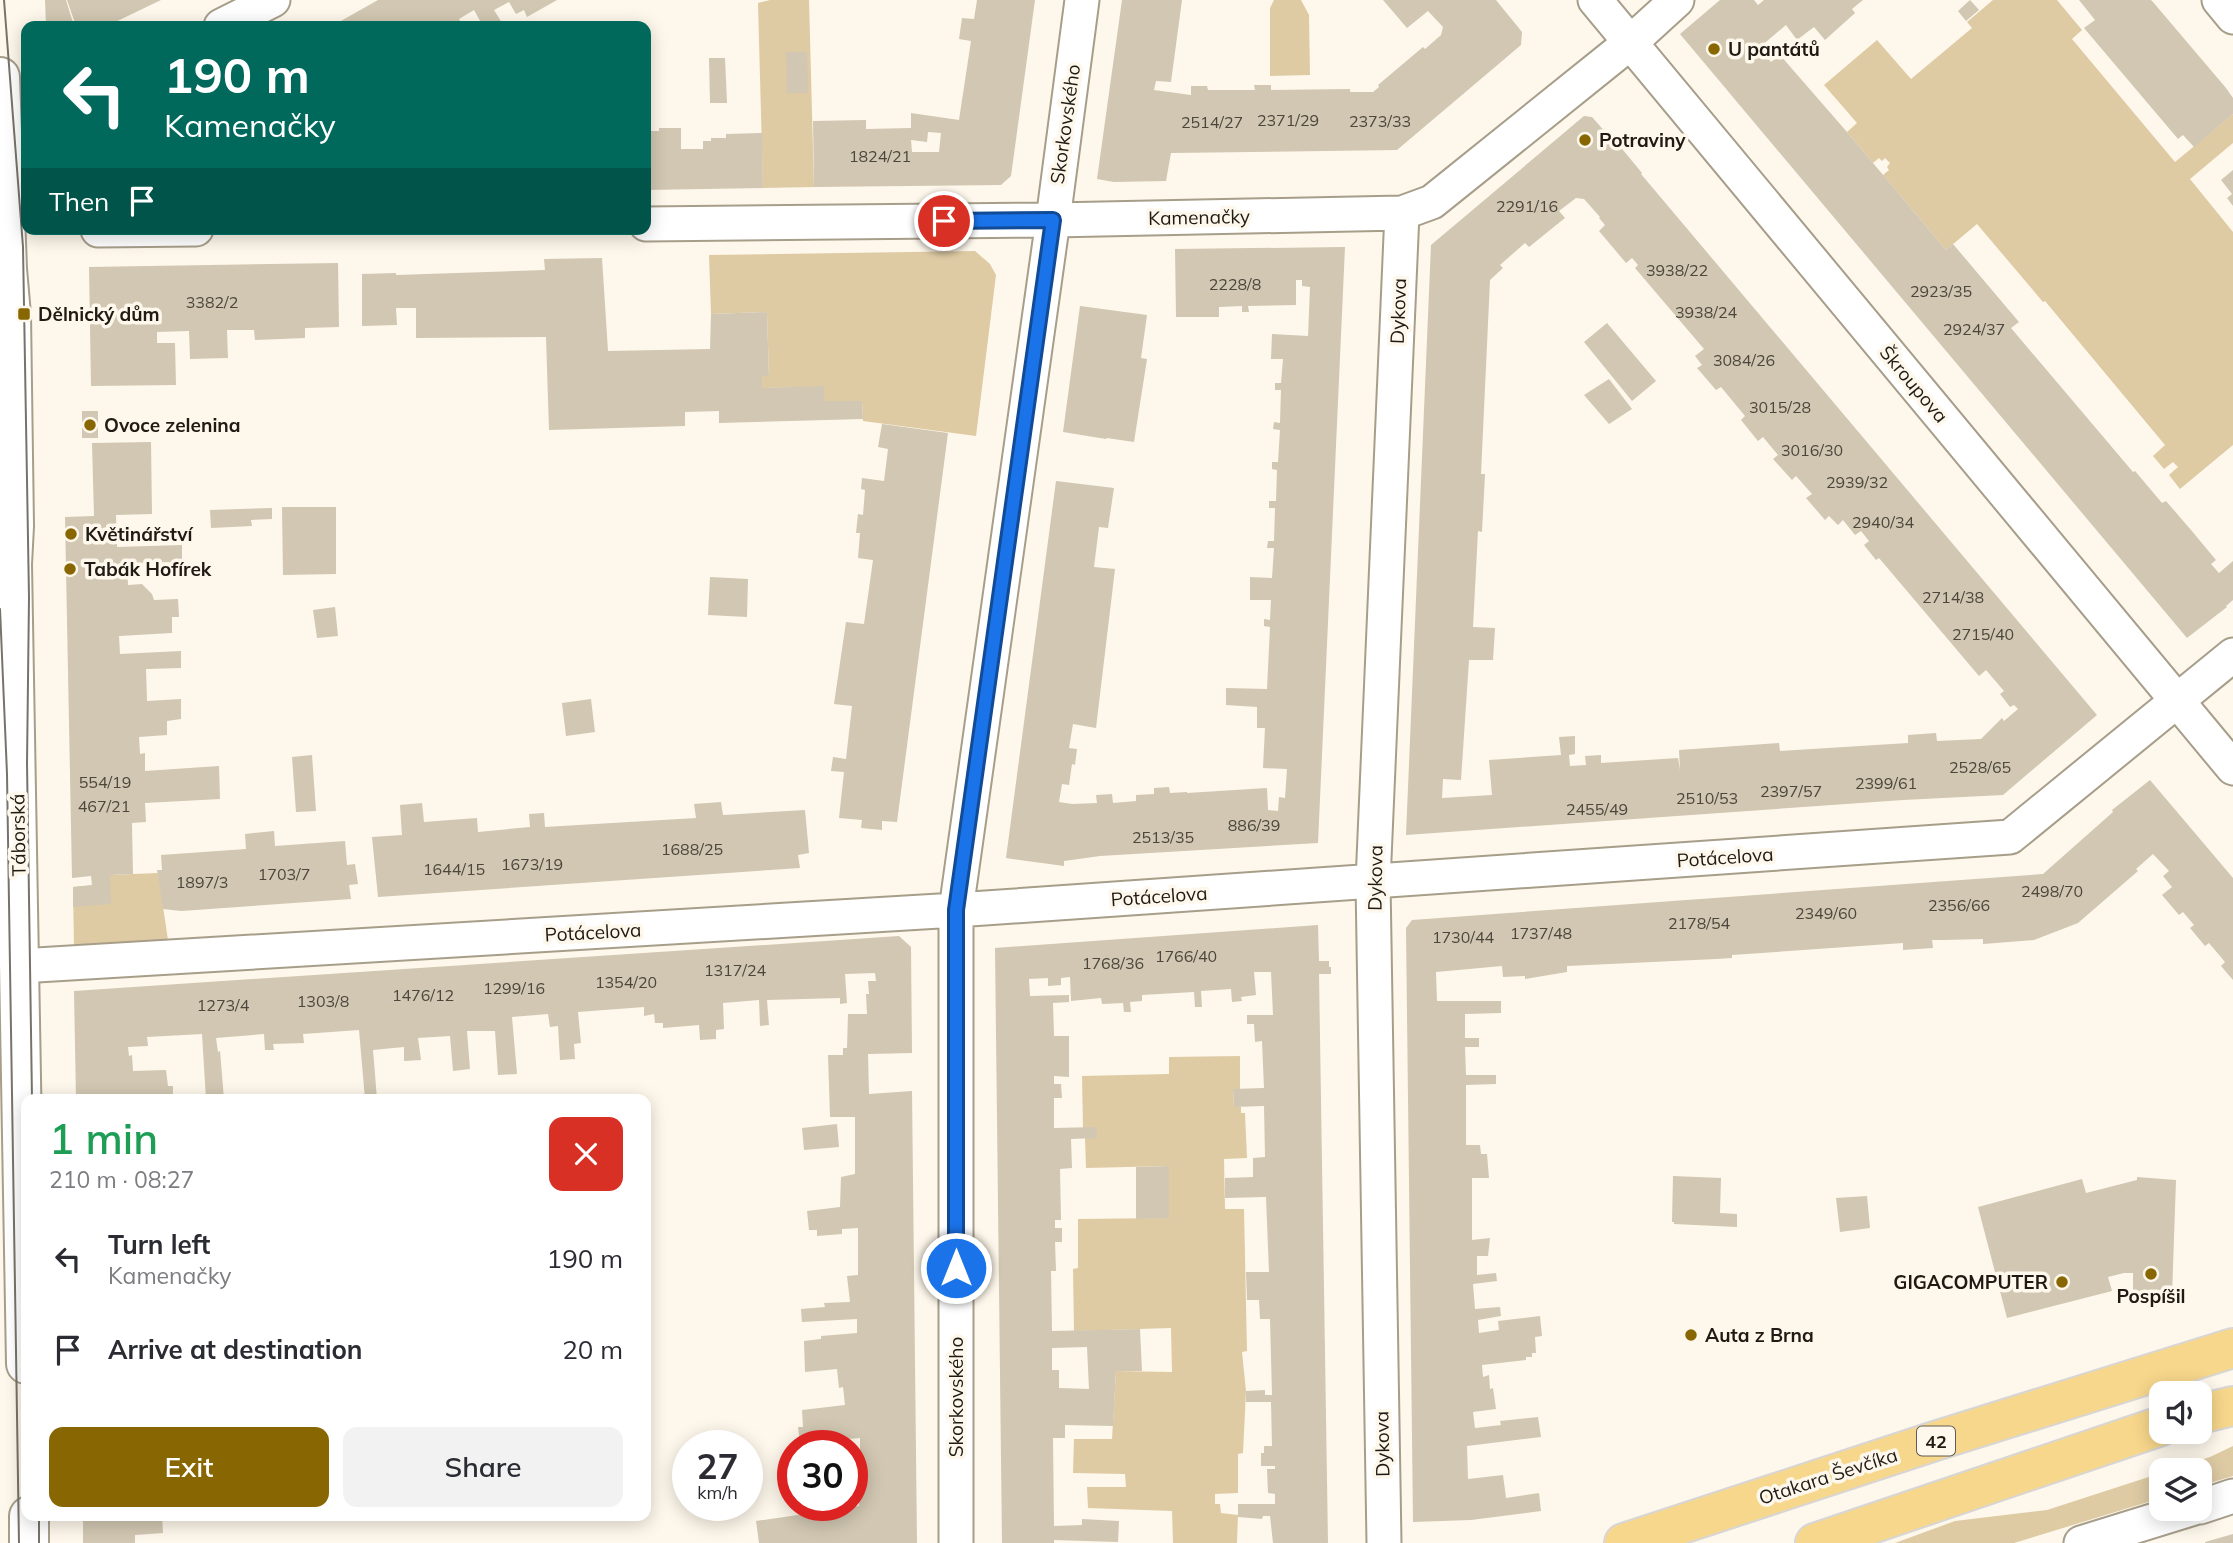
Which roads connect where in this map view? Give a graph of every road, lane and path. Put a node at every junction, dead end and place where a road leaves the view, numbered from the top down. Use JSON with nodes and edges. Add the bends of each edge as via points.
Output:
{"nodes":[{"id":1,"x":273,"y":0,"type":"edge"},
{"id":2,"x":1082,"y":0,"type":"edge"},
{"id":3,"x":1595,"y":0,"type":"edge"},
{"id":4,"x":1677,"y":0,"type":"edge"},
{"id":5,"x":2219,"y":0,"type":"edge"},
{"id":6,"x":2233,"y":17,"type":"edge"},
{"id":7,"x":231,"y":21,"type":"edge"},
{"id":8,"x":1631,"y":42,"type":"junction"},
{"id":9,"x":0,"y":77,"type":"edge"},
{"id":10,"x":10,"y":135,"type":"edge"},
{"id":11,"x":1402,"y":213,"type":"junction"},
{"id":12,"x":1053,"y":220,"type":"junction"},
{"id":13,"x":651,"y":224,"type":"edge"},
{"id":14,"x":2233,"y":655,"type":"edge"},
{"id":15,"x":2178,"y":702,"type":"junction"},
{"id":16,"x":2233,"y":768,"type":"edge"},
{"id":17,"x":1374,"y":882,"type":"junction"},
{"id":18,"x":956,"y":910,"type":"junction"},
{"id":19,"x":20,"y":966,"type":"junction"},
{"id":20,"x":22,"y":1094,"type":"edge"},
{"id":21,"x":2233,"y":1348,"type":"edge"},
{"id":22,"x":2233,"y":1406,"type":"edge"},
{"id":23,"x":2212,"y":1411,"type":"edge"},
{"id":24,"x":2149,"y":1430,"type":"edge"},
{"id":25,"x":2233,"y":1496,"type":"edge"},
{"id":26,"x":2212,"y":1503,"type":"edge"},
{"id":27,"x":29,"y":1521,"type":"edge"},
{"id":28,"x":2152,"y":1521,"type":"edge"},
{"id":29,"x":29,"y":1543,"type":"edge"},
{"id":30,"x":956,"y":1543,"type":"edge"},
{"id":31,"x":1384,"y":1543,"type":"edge"},
{"id":32,"x":1624,"y":1543,"type":"edge"},
{"id":33,"x":1815,"y":1543,"type":"edge"},
{"id":34,"x":2081,"y":1543,"type":"edge"}],
"edges":[{"from":1,"to":7,"type":"street"},
{"from":2,"to":12,"type":"street","name":"Skorkovského"},
{"from":3,"to":8,"type":"street","name":"Škroupova"},
{"from":4,"to":8,"type":"street","name":"Kamenačky"},
{"from":5,"to":6,"type":"street"},
{"from":8,"to":11,"type":"street","name":"Kamenačky","via":[[1432,202]]},
{"from":8,"to":15,"type":"street","name":"Škroupova"},
{"from":9,"to":10,"type":"street","name":"Táborská"},
{"from":10,"to":19,"type":"street","name":"Táborská","via":[[7,269]]},
{"from":11,"to":12,"type":"street","name":"Kamenačky"},
{"from":11,"to":17,"type":"street","name":"Dykova"},
{"from":12,"to":13,"type":"street","name":"Kamenačky"},
{"from":12,"to":18,"type":"street","name":"Skorkovského"},
{"from":14,"to":15,"type":"street","name":"Potácelova"},
{"from":15,"to":16,"type":"street","name":"Škroupova"},
{"from":15,"to":17,"type":"street","name":"Potácelova","via":[[2010,837]]},
{"from":17,"to":18,"type":"street","name":"Potácelova"},
{"from":17,"to":31,"type":"street","name":"Dykova"},
{"from":18,"to":19,"type":"street","name":"Potácelova"},
{"from":18,"to":30,"type":"street","name":"Skorkovského"},
{"from":19,"to":20,"type":"street","name":"Táborská"},
{"from":21,"to":32,"type":"main road","name":"Otakara Ševčíka","number":"42"},
{"from":22,"to":23,"type":"main road"},
{"from":24,"to":33,"type":"main road"},
{"from":25,"to":26,"type":"street"},
{"from":27,"to":29,"type":"street"},
{"from":28,"to":34,"type":"street"}]}
